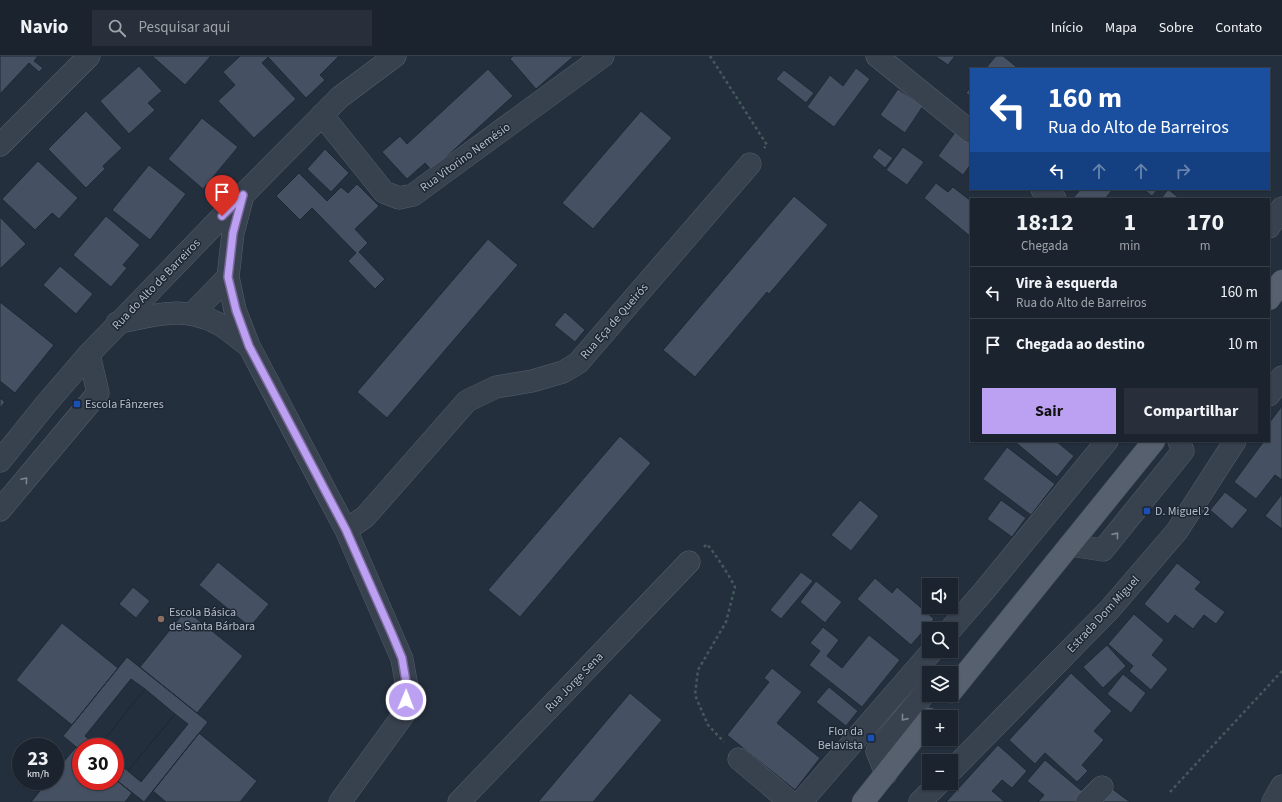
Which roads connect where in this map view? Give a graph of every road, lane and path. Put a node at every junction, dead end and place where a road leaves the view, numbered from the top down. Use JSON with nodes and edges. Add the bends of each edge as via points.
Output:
{"nodes":[{"id":1,"x":89,"y":56,"type":"edge"},
{"id":2,"x":395,"y":56,"type":"edge"},
{"id":3,"x":603,"y":56,"type":"edge"},
{"id":4,"x":710,"y":56,"type":"edge"},
{"id":5,"x":877,"y":56,"type":"edge"},
{"id":6,"x":322,"y":115,"type":"junction"},
{"id":7,"x":970,"y":131,"type":"edge"},
{"id":8,"x":0,"y":145,"type":"edge"},
{"id":9,"x":750,"y":164,"type":"joint"},
{"id":10,"x":1043,"y":190,"type":"edge"},
{"id":11,"x":243,"y":195,"type":"junction"},
{"id":12,"x":1054,"y":198,"type":"edge"},
{"id":13,"x":1282,"y":208,"type":"edge"},
{"id":14,"x":1270,"y":226,"type":"edge"},
{"id":15,"x":228,"y":277,"type":"junction"},
{"id":16,"x":1282,"y":281,"type":"edge"},
{"id":17,"x":1270,"y":297,"type":"edge"},
{"id":18,"x":193,"y":313,"type":"junction"},
{"id":19,"x":118,"y":323,"type":"junction"},
{"id":20,"x":249,"y":346,"type":"junction"},
{"id":21,"x":89,"y":354,"type":"junction"},
{"id":22,"x":1282,"y":377,"type":"edge"},
{"id":23,"x":1270,"y":394,"type":"edge"},
{"id":24,"x":1106,"y":442,"type":"edge"},
{"id":25,"x":1153,"y":442,"type":"edge"},
{"id":26,"x":1179,"y":442,"type":"edge"},
{"id":27,"x":1235,"y":442,"type":"edge"},
{"id":28,"x":0,"y":461,"type":"edge"},
{"id":29,"x":0,"y":510,"type":"edge"},
{"id":30,"x":346,"y":530,"type":"junction"},
{"id":31,"x":1070,"y":545,"type":"junction"},
{"id":32,"x":689,"y":562,"type":"joint"},
{"id":33,"x":958,"y":622,"type":"edge"},
{"id":34,"x":926,"y":658,"type":"edge"},
{"id":35,"x":1282,"y":671,"type":"edge"},
{"id":36,"x":958,"y":682,"type":"edge"},
{"id":37,"x":922,"y":696,"type":"edge"},
{"id":38,"x":922,"y":729,"type":"edge"},
{"id":39,"x":739,"y":759,"type":"joint"},
{"id":40,"x":958,"y":764,"type":"edge"},
{"id":41,"x":886,"y":774,"type":"junction"},
{"id":42,"x":1282,"y":786,"type":"edge"},
{"id":43,"x":932,"y":790,"type":"edge"},
{"id":44,"x":1170,"y":792,"type":"dead end"},
{"id":45,"x":340,"y":802,"type":"edge"},
{"id":46,"x":459,"y":802,"type":"edge"},
{"id":47,"x":790,"y":802,"type":"edge"},
{"id":48,"x":801,"y":802,"type":"edge"},
{"id":49,"x":863,"y":802,"type":"edge"},
{"id":50,"x":920,"y":802,"type":"edge"},
{"id":51,"x":1273,"y":802,"type":"edge"}],
"edges":[{"from":1,"to":8,"type":"street"},
{"from":2,"to":6,"type":"street","name":"Rua do Alto de Barreiros","via":[[340,97]]},
{"from":3,"to":6,"type":"street","name":"Rua Vitorino Nemésio","via":[[413,195],[399,198],[384,192]]},
{"from":4,"to":9,"type":"path","via":[[767,145]]},
{"from":5,"to":7,"type":"street"},
{"from":6,"to":11,"type":"street","name":"Rua do Alto de Barreiros"},
{"from":9,"to":30,"type":"street","name":"Rua Eça de Queirós","via":[[578,363],[563,372],[532,381],[496,387],[467,401],[364,517]]},
{"from":10,"to":12,"type":"street"},
{"from":11,"to":15,"type":"street","via":[[233,233]]},
{"from":11,"to":19,"type":"street","name":"Rua do Alto de Barreiros"},
{"from":13,"to":14,"type":"street"},
{"from":15,"to":18,"type":"street"},
{"from":15,"to":20,"type":"street"},
{"from":16,"to":17,"type":"main road"},
{"from":18,"to":19,"type":"street","via":[[163,313]]},
{"from":18,"to":20,"type":"street","via":[[219,324]]},
{"from":19,"to":21,"type":"street","name":"Rua do Alto de Barreiros"},
{"from":20,"to":30,"type":"street"},
{"from":21,"to":28,"type":"street","name":"Rua do Alto de Barreiros"},
{"from":29,"to":21,"type":"street","one_way":true,"via":[[98,393]]},
{"from":22,"to":23,"type":"street"},
{"from":24,"to":33,"type":"street"},
{"from":25,"to":31,"type":"main road"},
{"from":31,"to":26,"type":"street","one_way":true,"via":[[1103,550],[1183,451]]},
{"from":27,"to":40,"type":"street","name":"Estrada Dom Miguel","via":[[1178,531],[1110,609]]},
{"from":30,"to":45,"type":"street","via":[[402,658],[407,687],[404,714]]},
{"from":31,"to":36,"type":"main road"},
{"from":32,"to":39,"type":"path","via":[[706,544],[735,587],[726,622],[698,670],[695,695],[708,725]]},
{"from":32,"to":46,"type":"street","name":"Rua Jorge Sena"},
{"from":34,"to":48,"type":"street"},
{"from":35,"to":44,"type":"path"},
{"from":37,"to":41,"type":"street","one_way":true,"via":[[877,751]]},
{"from":38,"to":41,"type":"main road"},
{"from":39,"to":47,"type":"street"},
{"from":41,"to":49,"type":"main road"},
{"from":42,"to":51,"type":"street"},
{"from":43,"to":50,"type":"street"}]}
